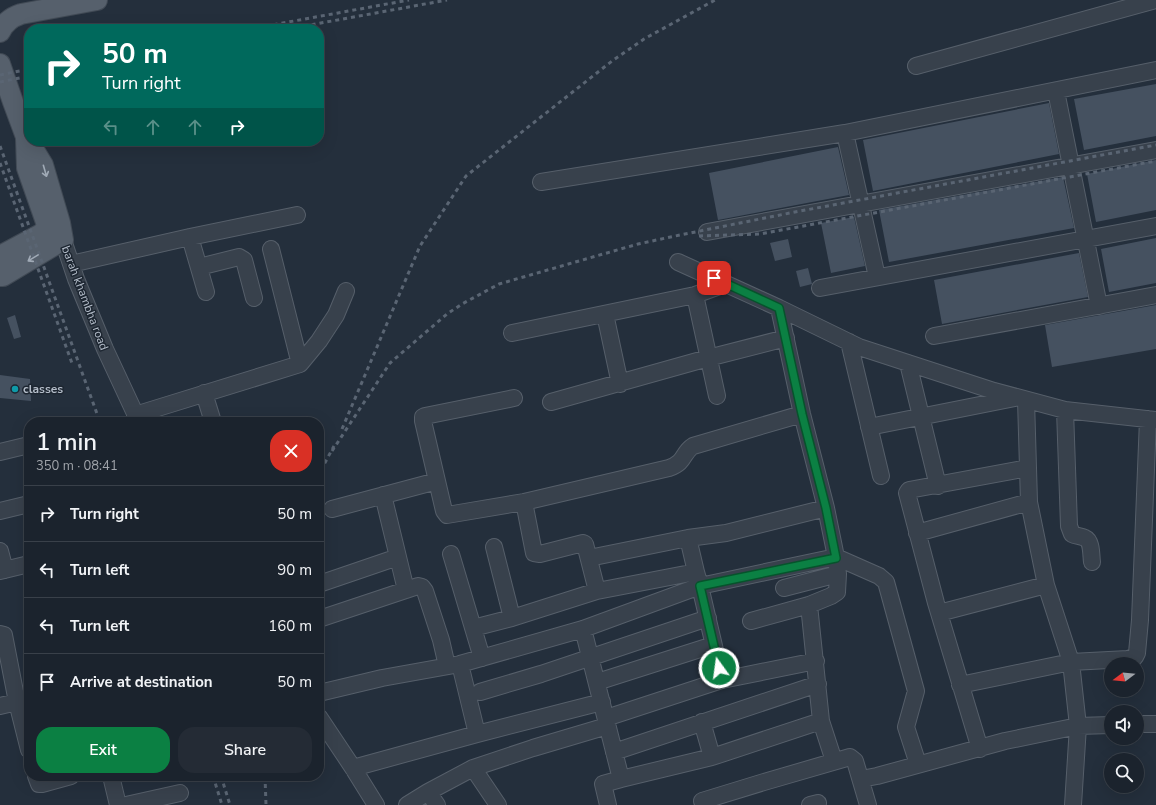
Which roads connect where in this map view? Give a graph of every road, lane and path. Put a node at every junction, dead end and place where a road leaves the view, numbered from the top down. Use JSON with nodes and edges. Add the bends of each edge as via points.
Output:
{"nodes":[{"id":1,"x":97,"y":0,"type":"edge"},
{"id":2,"x":1156,"y":0,"type":"edge"},
{"id":3,"x":0,"y":32,"type":"edge"},
{"id":4,"x":0,"y":64,"type":"edge"},
{"id":5,"x":916,"y":66,"type":"dead end"},
{"id":6,"x":1156,"y":70,"type":"edge"},
{"id":7,"x":1056,"y":91,"type":"junction"},
{"id":8,"x":24,"y":132,"type":"edge"},
{"id":9,"x":845,"y":133,"type":"junction"},
{"id":10,"x":26,"y":146,"type":"edge"},
{"id":11,"x":31,"y":146,"type":"edge"},
{"id":12,"x":1156,"y":150,"type":"edge"},
{"id":13,"x":1071,"y":166,"type":"junction"},
{"id":14,"x":541,"y":182,"type":"dead end"},
{"id":15,"x":861,"y":204,"type":"junction"},
{"id":16,"x":297,"y":215,"type":"dead end"},
{"id":17,"x":1156,"y":226,"type":"edge"},
{"id":18,"x":707,"y":232,"type":"dead end"},
{"id":19,"x":190,"y":237,"type":"junction"},
{"id":20,"x":1086,"y":239,"type":"junction"},
{"id":21,"x":62,"y":240,"type":"junction"},
{"id":22,"x":271,"y":249,"type":"dead end"},
{"id":23,"x":0,"y":256,"type":"edge"},
{"id":24,"x":678,"y":262,"type":"dead end"},
{"id":25,"x":71,"y":264,"type":"junction"},
{"id":26,"x":199,"y":267,"type":"junction"},
{"id":27,"x":0,"y":276,"type":"edge"},
{"id":28,"x":877,"y":277,"type":"junction"},
{"id":29,"x":725,"y":284,"type":"junction"},
{"id":30,"x":820,"y":288,"type":"dead end"},
{"id":31,"x":346,"y":291,"type":"dead end"},
{"id":32,"x":206,"y":292,"type":"dead end"},
{"id":33,"x":695,"y":295,"type":"junction"},
{"id":34,"x":1156,"y":295,"type":"edge"},
{"id":35,"x":254,"y":298,"type":"dead end"},
{"id":36,"x":1100,"y":306,"type":"junction"},
{"id":37,"x":779,"y":308,"type":"junction"},
{"id":38,"x":605,"y":314,"type":"junction"},
{"id":39,"x":512,"y":333,"type":"dead end"},
{"id":40,"x":934,"y":336,"type":"dead end"},
{"id":41,"x":786,"y":338,"type":"junction"},
{"id":42,"x":849,"y":342,"type":"junction"},
{"id":43,"x":708,"y":358,"type":"junction"},
{"id":44,"x":908,"y":363,"type":"junction"},
{"id":45,"x":300,"y":364,"type":"junction"},
{"id":46,"x":620,"y":384,"type":"junction"},
{"id":47,"x":204,"y":394,"type":"junction"},
{"id":48,"x":717,"y":396,"type":"dead end"},
{"id":49,"x":514,"y":398,"type":"dead end"},
{"id":50,"x":1022,"y":399,"type":"junction"},
{"id":51,"x":551,"y":402,"type":"dead end"},
{"id":52,"x":1065,"y":410,"type":"junction"},
{"id":53,"x":802,"y":414,"type":"junction"},
{"id":54,"x":137,"y":417,"type":"edge"},
{"id":55,"x":140,"y":417,"type":"edge"},
{"id":56,"x":211,"y":417,"type":"edge"},
{"id":57,"x":922,"y":417,"type":"junction"},
{"id":58,"x":1152,"y":420,"type":"edge"},
{"id":59,"x":869,"y":427,"type":"junction"},
{"id":60,"x":24,"y":446,"type":"edge"},
{"id":61,"x":0,"y":452,"type":"edge"},
{"id":62,"x":1028,"y":468,"type":"junction"},
{"id":63,"x":881,"y":476,"type":"dead end"},
{"id":64,"x":437,"y":481,"type":"junction"},
{"id":65,"x":938,"y":486,"type":"junction"},
{"id":66,"x":383,"y":495,"type":"junction"},
{"id":67,"x":524,"y":502,"type":"junction"},
{"id":68,"x":1029,"y":502,"type":"junction"},
{"id":69,"x":1150,"y":504,"type":"edge"},
{"id":70,"x":24,"y":505,"type":"edge"},
{"id":71,"x":826,"y":508,"type":"junction"},
{"id":72,"x":332,"y":509,"type":"dead end"},
{"id":73,"x":0,"y":511,"type":"edge"},
{"id":74,"x":917,"y":533,"type":"junction"},
{"id":75,"x":688,"y":538,"type":"junction"},
{"id":76,"x":494,"y":547,"type":"dead end"},
{"id":77,"x":0,"y":551,"type":"edge"},
{"id":78,"x":451,"y":554,"type":"dead end"},
{"id":79,"x":398,"y":556,"type":"junction"},
{"id":80,"x":589,"y":558,"type":"junction"},
{"id":81,"x":836,"y":558,"type":"junction"},
{"id":82,"x":1092,"y":562,"type":"dead end"},
{"id":83,"x":24,"y":565,"type":"edge"},
{"id":84,"x":2,"y":571,"type":"edge"},
{"id":85,"x":838,"y":574,"type":"junction"},
{"id":86,"x":620,"y":576,"type":"dead end"},
{"id":87,"x":698,"y":579,"type":"junction"},
{"id":88,"x":324,"y":582,"type":"edge"},
{"id":89,"x":1046,"y":585,"type":"junction"},
{"id":90,"x":596,"y":586,"type":"junction"},
{"id":91,"x":784,"y":588,"type":"dead end"},
{"id":92,"x":406,"y":590,"type":"junction"},
{"id":93,"x":809,"y":605,"type":"junction"},
{"id":94,"x":939,"y":613,"type":"junction"},
{"id":95,"x":324,"y":617,"type":"edge"},
{"id":96,"x":512,"y":618,"type":"junction"},
{"id":97,"x":708,"y":618,"type":"junction"},
{"id":98,"x":751,"y":621,"type":"dead end"},
{"id":99,"x":473,"y":628,"type":"junction"},
{"id":100,"x":583,"y":629,"type":"junction"},
{"id":101,"x":0,"y":634,"type":"edge"},
{"id":102,"x":713,"y":645,"type":"junction"},
{"id":103,"x":482,"y":658,"type":"junction"},
{"id":104,"x":590,"y":658,"type":"junction"},
{"id":105,"x":816,"y":661,"type":"junction"},
{"id":106,"x":1071,"y":662,"type":"junction"},
{"id":107,"x":454,"y":665,"type":"junction"},
{"id":108,"x":722,"y":680,"type":"junction"},
{"id":109,"x":597,"y":682,"type":"junction"},
{"id":110,"x":818,"y":684,"type":"junction"},
{"id":111,"x":960,"y":685,"type":"junction"},
{"id":112,"x":324,"y":692,"type":"edge"},
{"id":113,"x":480,"y":692,"type":"dead end"},
{"id":114,"x":17,"y":702,"type":"junction"},
{"id":115,"x":602,"y":702,"type":"junction"},
{"id":116,"x":0,"y":706,"type":"edge"},
{"id":117,"x":821,"y":721,"type":"junction"},
{"id":118,"x":606,"y":722,"type":"junction"},
{"id":119,"x":702,"y":722,"type":"junction"},
{"id":120,"x":324,"y":724,"type":"edge"},
{"id":121,"x":1144,"y":724,"type":"edge"},
{"id":122,"x":1156,"y":724,"type":"edge"},
{"id":123,"x":1104,"y":725,"type":"edge"},
{"id":124,"x":1078,"y":726,"type":"junction"},
{"id":125,"x":24,"y":730,"type":"edge"},
{"id":126,"x":477,"y":734,"type":"junction"},
{"id":127,"x":980,"y":748,"type":"junction"},
{"id":128,"x":614,"y":752,"type":"junction"},
{"id":129,"x":712,"y":757,"type":"junction"},
{"id":130,"x":834,"y":761,"type":"junction"},
{"id":131,"x":918,"y":764,"type":"junction"},
{"id":132,"x":353,"y":768,"type":"junction"},
{"id":133,"x":473,"y":768,"type":"junction"},
{"id":134,"x":861,"y":779,"type":"junction"},
{"id":135,"x":621,"y":780,"type":"junction"},
{"id":136,"x":38,"y":781,"type":"edge"},
{"id":137,"x":53,"y":781,"type":"edge"},
{"id":138,"x":112,"y":781,"type":"edge"},
{"id":139,"x":180,"y":793,"type":"dead end"},
{"id":140,"x":432,"y":798,"type":"edge"},
{"id":141,"x":702,"y":801,"type":"dead end"},
{"id":142,"x":118,"y":805,"type":"edge"},
{"id":143,"x":126,"y":805,"type":"edge"},
{"id":144,"x":376,"y":805,"type":"edge"},
{"id":145,"x":407,"y":805,"type":"edge"},
{"id":146,"x":498,"y":805,"type":"edge"},
{"id":147,"x":608,"y":805,"type":"edge"},
{"id":148,"x":868,"y":805,"type":"edge"},
{"id":149,"x":1073,"y":805,"type":"edge"}],
"edges":[{"from":1,"to":3,"type":"main road","via":[[21,14],[12,17]]},
{"from":2,"to":5,"type":"street"},
{"from":4,"to":8,"type":"main road"},
{"from":6,"to":7,"type":"street"},
{"from":7,"to":9,"type":"street"},
{"from":7,"to":13,"type":"street"},
{"from":9,"to":14,"type":"street"},
{"from":9,"to":15,"type":"street"},
{"from":10,"to":23,"type":"main road","via":[[27,168],[47,225],[45,230]]},
{"from":11,"to":21,"type":"main road","one_way":true,"via":[[43,165],[60,223]]},
{"from":12,"to":13,"type":"street"},
{"from":13,"to":15,"type":"street"},
{"from":13,"to":20,"type":"street"},
{"from":15,"to":18,"type":"street"},
{"from":15,"to":28,"type":"street"},
{"from":16,"to":19,"type":"street"},
{"from":17,"to":20,"type":"street"},
{"from":19,"to":25,"type":"street"},
{"from":19,"to":26,"type":"street"},
{"from":20,"to":28,"type":"street"},
{"from":20,"to":36,"type":"street"},
{"from":21,"to":25,"type":"street","name":"barah khambha road"},
{"from":21,"to":27,"type":"main road","name":"barah khambha road","one_way":true},
{"from":22,"to":45,"type":"street"},
{"from":24,"to":29,"type":"street"},
{"from":25,"to":54,"type":"street","name":"barah khambha road","via":[[105,349]]},
{"from":26,"to":32,"type":"street"},
{"from":26,"to":35,"type":"street","via":[[241,257]]},
{"from":28,"to":30,"type":"street"},
{"from":29,"to":33,"type":"street"},
{"from":29,"to":37,"type":"street"},
{"from":31,"to":45,"type":"street","via":[[336,315]]},
{"from":33,"to":38,"type":"street"},
{"from":33,"to":43,"type":"street"},
{"from":34,"to":36,"type":"street"},
{"from":36,"to":40,"type":"street"},
{"from":37,"to":41,"type":"street"},
{"from":37,"to":42,"type":"street"},
{"from":38,"to":39,"type":"street"},
{"from":38,"to":46,"type":"street"},
{"from":41,"to":43,"type":"street"},
{"from":41,"to":53,"type":"street"},
{"from":42,"to":44,"type":"street"},
{"from":42,"to":59,"type":"street"},
{"from":43,"to":46,"type":"street"},
{"from":43,"to":48,"type":"street"},
{"from":44,"to":50,"type":"street"},
{"from":44,"to":57,"type":"street"},
{"from":45,"to":47,"type":"street"},
{"from":46,"to":51,"type":"street"},
{"from":47,"to":55,"type":"street"},
{"from":47,"to":56,"type":"street"},
{"from":49,"to":64,"type":"street","via":[[423,417]]},
{"from":50,"to":52,"type":"street"},
{"from":50,"to":57,"type":"street"},
{"from":50,"to":62,"type":"street"},
{"from":52,"to":58,"type":"street"},
{"from":52,"to":82,"type":"street","via":[[1069,526],[1072,534],[1088,540]]},
{"from":53,"to":67,"type":"street","via":[[693,446],[679,463],[669,468]]},
{"from":53,"to":71,"type":"street"},
{"from":57,"to":59,"type":"street"},
{"from":57,"to":65,"type":"street"},
{"from":58,"to":69,"type":"street"},
{"from":59,"to":63,"type":"street"},
{"from":60,"to":61,"type":"street"},
{"from":62,"to":65,"type":"street"},
{"from":62,"to":68,"type":"street"},
{"from":64,"to":66,"type":"street"},
{"from":64,"to":67,"type":"street","via":[[446,515]]},
{"from":65,"to":74,"type":"street","via":[[910,490],[907,493]]},
{"from":66,"to":72,"type":"street"},
{"from":66,"to":79,"type":"street"},
{"from":67,"to":80,"type":"street","via":[[534,553],[540,554],[583,543]]},
{"from":68,"to":74,"type":"street"},
{"from":68,"to":89,"type":"street"},
{"from":69,"to":106,"type":"street","via":[[1136,656],[1128,659]]},
{"from":70,"to":73,"type":"street"},
{"from":71,"to":75,"type":"street","via":[[726,533]]},
{"from":71,"to":81,"type":"street"},
{"from":74,"to":94,"type":"street"},
{"from":75,"to":80,"type":"street"},
{"from":75,"to":87,"type":"street"},
{"from":76,"to":96,"type":"street"},
{"from":77,"to":84,"type":"street"},
{"from":78,"to":99,"type":"street"},
{"from":79,"to":88,"type":"street"},
{"from":79,"to":92,"type":"street"},
{"from":80,"to":90,"type":"street"},
{"from":81,"to":85,"type":"street"},
{"from":81,"to":87,"type":"street"},
{"from":81,"to":131,"type":"street","via":[[879,576],[886,582],[916,691],[906,727]]},
{"from":83,"to":84,"type":"street"},
{"from":85,"to":91,"type":"street"},
{"from":85,"to":93,"type":"street","via":[[836,594]]},
{"from":86,"to":90,"type":"street"},
{"from":87,"to":90,"type":"street"},
{"from":87,"to":97,"type":"street"},
{"from":87,"to":100,"type":"street"},
{"from":89,"to":94,"type":"street"},
{"from":89,"to":106,"type":"street"},
{"from":90,"to":96,"type":"street"},
{"from":92,"to":95,"type":"street"},
{"from":92,"to":107,"type":"street","via":[[418,586],[424,588],[441,640]]},
{"from":93,"to":98,"type":"street"},
{"from":93,"to":105,"type":"street"},
{"from":94,"to":111,"type":"street"},
{"from":96,"to":99,"type":"street"},
{"from":97,"to":102,"type":"street"},
{"from":97,"to":104,"type":"street"},
{"from":99,"to":103,"type":"street"},
{"from":100,"to":103,"type":"street"},
{"from":100,"to":104,"type":"street"},
{"from":101,"to":114,"type":"street","via":[[4,635]]},
{"from":102,"to":108,"type":"street"},
{"from":102,"to":109,"type":"street"},
{"from":103,"to":107,"type":"street"},
{"from":104,"to":109,"type":"street"},
{"from":104,"to":113,"type":"street"},
{"from":105,"to":108,"type":"street"},
{"from":105,"to":110,"type":"street"},
{"from":106,"to":111,"type":"street"},
{"from":106,"to":124,"type":"street"},
{"from":107,"to":112,"type":"street"},
{"from":107,"to":126,"type":"street"},
{"from":108,"to":118,"type":"street"},
{"from":109,"to":115,"type":"street"},
{"from":110,"to":117,"type":"street"},
{"from":110,"to":119,"type":"street"},
{"from":111,"to":127,"type":"street"},
{"from":114,"to":116,"type":"street"},
{"from":114,"to":125,"type":"street"},
{"from":115,"to":118,"type":"street"},
{"from":115,"to":126,"type":"street"},
{"from":117,"to":129,"type":"street"},
{"from":117,"to":130,"type":"street"},
{"from":118,"to":128,"type":"street"},
{"from":118,"to":133,"type":"street"},
{"from":119,"to":128,"type":"street"},
{"from":119,"to":129,"type":"street"},
{"from":120,"to":132,"type":"street"},
{"from":121,"to":122,"type":"street"},
{"from":123,"to":124,"type":"street"},
{"from":124,"to":127,"type":"street"},
{"from":124,"to":149,"type":"street"},
{"from":126,"to":132,"type":"street"},
{"from":127,"to":131,"type":"street"},
{"from":128,"to":135,"type":"street"},
{"from":129,"to":135,"type":"street"},
{"from":130,"to":134,"type":"street","via":[[854,758]]},
{"from":130,"to":141,"type":"street"},
{"from":131,"to":134,"type":"street"},
{"from":132,"to":144,"type":"street"},
{"from":133,"to":140,"type":"street"},
{"from":133,"to":146,"type":"street"},
{"from":134,"to":148,"type":"street"},
{"from":135,"to":147,"type":"street","via":[[603,784]]},
{"from":136,"to":137,"type":"street","via":[[42,784]]},
{"from":138,"to":142,"type":"street"},
{"from":139,"to":143,"type":"street"},
{"from":140,"to":145,"type":"street"}]}
